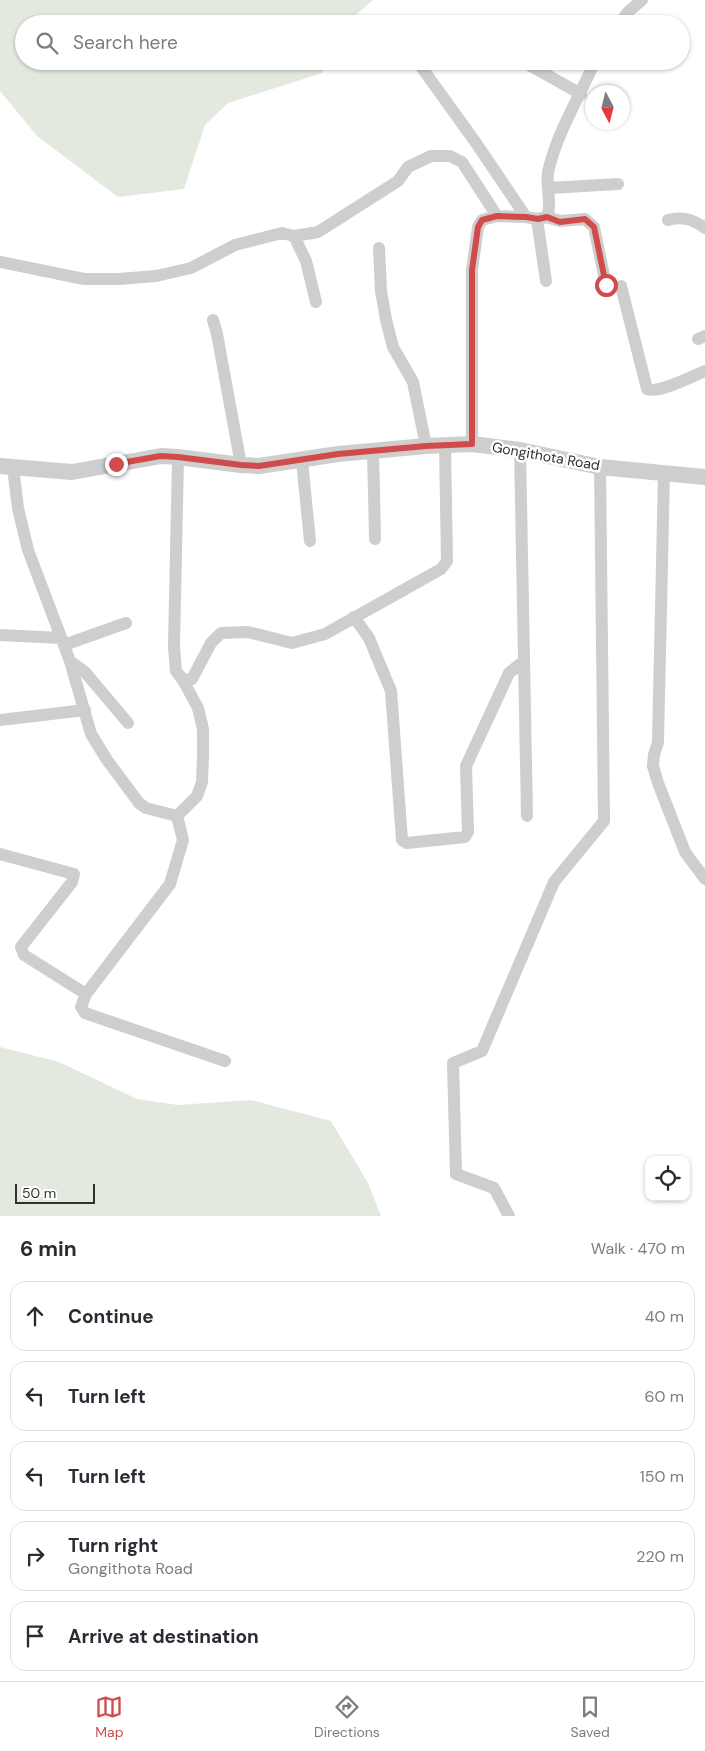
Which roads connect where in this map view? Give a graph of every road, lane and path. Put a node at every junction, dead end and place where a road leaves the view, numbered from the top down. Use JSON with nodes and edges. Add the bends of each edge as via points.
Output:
{"nodes":[{"id":1,"x":642,"y":0,"type":"edge"},
{"id":2,"x":626,"y":15,"type":"edge"},
{"id":3,"x":423,"y":70,"type":"edge"},
{"id":4,"x":538,"y":70,"type":"edge"},
{"id":5,"x":591,"y":70,"type":"edge"},
{"id":6,"x":580,"y":94,"type":"junction"},
{"id":7,"x":618,"y":184,"type":"dead end"},
{"id":8,"x":549,"y":188,"type":"junction"},
{"id":9,"x":497,"y":216,"type":"junction"},
{"id":10,"x":537,"y":218,"type":"junction"},
{"id":11,"x":668,"y":220,"type":"dead end"},
{"id":12,"x":705,"y":228,"type":"edge"},
{"id":13,"x":294,"y":236,"type":"junction"},
{"id":14,"x":380,"y":248,"type":"dead end"},
{"id":15,"x":0,"y":262,"type":"edge"},
{"id":16,"x":546,"y":281,"type":"dead end"},
{"id":17,"x":606,"y":285,"type":"dead end"},
{"id":18,"x":621,"y":286,"type":"dead end"},
{"id":19,"x":316,"y":302,"type":"dead end"},
{"id":20,"x":213,"y":320,"type":"dead end"},
{"id":21,"x":705,"y":371,"type":"edge"},
{"id":22,"x":472,"y":444,"type":"junction"},
{"id":23,"x":444,"y":445,"type":"junction"},
{"id":24,"x":426,"y":446,"type":"junction"},
{"id":25,"x":520,"y":450,"type":"junction"},
{"id":26,"x":373,"y":451,"type":"junction"},
{"id":27,"x":178,"y":457,"type":"junction"},
{"id":28,"x":302,"y":460,"type":"junction"},
{"id":29,"x":241,"y":465,"type":"junction"},
{"id":30,"x":7,"y":467,"type":"edge"},
{"id":31,"x":600,"y":467,"type":"junction"},
{"id":32,"x":664,"y":473,"type":"junction"},
{"id":33,"x":705,"y":478,"type":"edge"},
{"id":34,"x":375,"y":539,"type":"dead end"},
{"id":35,"x":310,"y":541,"type":"dead end"},
{"id":36,"x":354,"y":617,"type":"junction"},
{"id":37,"x":126,"y":623,"type":"dead end"},
{"id":38,"x":0,"y":635,"type":"edge"},
{"id":39,"x":63,"y":642,"type":"junction"},
{"id":40,"x":524,"y":660,"type":"junction"},
{"id":41,"x":70,"y":661,"type":"junction"},
{"id":42,"x":183,"y":680,"type":"junction"},
{"id":43,"x":85,"y":710,"type":"junction"},
{"id":44,"x":0,"y":720,"type":"edge"},
{"id":45,"x":128,"y":723,"type":"dead end"},
{"id":46,"x":177,"y":816,"type":"junction"},
{"id":47,"x":527,"y":816,"type":"dead end"},
{"id":48,"x":0,"y":854,"type":"edge"},
{"id":49,"x":705,"y":879,"type":"edge"},
{"id":50,"x":86,"y":994,"type":"junction"},
{"id":51,"x":225,"y":1061,"type":"dead end"},
{"id":52,"x":509,"y":1216,"type":"edge"}],
"edges":[{"from":1,"to":2,"type":"street"},
{"from":3,"to":10,"type":"street","via":[[476,143]]},
{"from":4,"to":6,"type":"street"},
{"from":5,"to":6,"type":"street"},
{"from":6,"to":8,"type":"street","via":[[556,145],[548,170]]},
{"from":7,"to":8,"type":"street"},
{"from":8,"to":10,"type":"street","via":[[550,209]]},
{"from":9,"to":10,"type":"street"},
{"from":9,"to":13,"type":"street","via":[[462,162],[450,156],[431,156],[408,167],[398,181],[318,232]]},
{"from":9,"to":22,"type":"street","via":[[482,220],[478,227],[472,270]]},
{"from":10,"to":16,"type":"street"},
{"from":10,"to":17,"type":"street","via":[[560,222],[585,219],[594,227]]},
{"from":11,"to":12,"type":"street","via":[[679,217]]},
{"from":13,"to":15,"type":"street","via":[[282,233],[235,245],[190,268],[156,276],[84,279]]},
{"from":13,"to":19,"type":"street","via":[[306,261]]},
{"from":14,"to":24,"type":"street","via":[[381,291],[386,320],[393,347],[413,382]]},
{"from":18,"to":21,"type":"street","via":[[647,390],[652,392]]},
{"from":20,"to":29,"type":"street"},
{"from":22,"to":23,"type":"street","name":"Gongithota Road"},
{"from":22,"to":25,"type":"street","name":"Gongithota Road"},
{"from":23,"to":24,"type":"street","name":"Gongithota Road"},
{"from":23,"to":36,"type":"street","via":[[447,561],[441,570]]},
{"from":24,"to":26,"type":"street","name":"Gongithota Road"},
{"from":25,"to":31,"type":"street","name":"Gongithota Road"},
{"from":25,"to":40,"type":"street"},
{"from":26,"to":28,"type":"street","name":"Gongithota Road"},
{"from":26,"to":34,"type":"street"},
{"from":27,"to":29,"type":"street","name":"Gongithota Road"},
{"from":27,"to":30,"type":"street","name":"Gongithota Road","via":[[160,456],[72,472]]},
{"from":27,"to":42,"type":"street","via":[[174,648],[176,671]]},
{"from":28,"to":29,"type":"street","name":"Gongithota Road"},
{"from":28,"to":35,"type":"street"},
{"from":30,"to":39,"type":"street","via":[[28,550]]},
{"from":31,"to":32,"type":"street","name":"Gongithota Road"},
{"from":31,"to":52,"type":"street","via":[[604,822],[554,882],[482,1051],[453,1063],[456,1174],[494,1188]]},
{"from":32,"to":33,"type":"street","name":"Gongithota Road"},
{"from":32,"to":49,"type":"street","via":[[658,742],[654,766],[685,852]]},
{"from":36,"to":40,"type":"street","via":[[369,638],[391,691],[402,840],[406,843],[465,837],[468,832],[466,766],[509,673]]},
{"from":36,"to":42,"type":"street","via":[[325,634],[292,643],[248,632],[220,633],[192,679]]},
{"from":37,"to":39,"type":"street"},
{"from":38,"to":39,"type":"street"},
{"from":39,"to":41,"type":"street"},
{"from":40,"to":47,"type":"street"},
{"from":41,"to":43,"type":"street"},
{"from":41,"to":45,"type":"street","via":[[85,672]]},
{"from":42,"to":46,"type":"street","via":[[198,708],[202,729],[202,782],[197,796]]},
{"from":43,"to":44,"type":"street"},
{"from":43,"to":46,"type":"street","via":[[91,734],[106,760],[139,803]]},
{"from":46,"to":50,"type":"street","via":[[183,840],[170,884]]},
{"from":48,"to":50,"type":"street","via":[[74,874],[72,882],[21,947],[24,955]]},
{"from":50,"to":51,"type":"street","via":[[81,1007],[85,1014]]}]}
